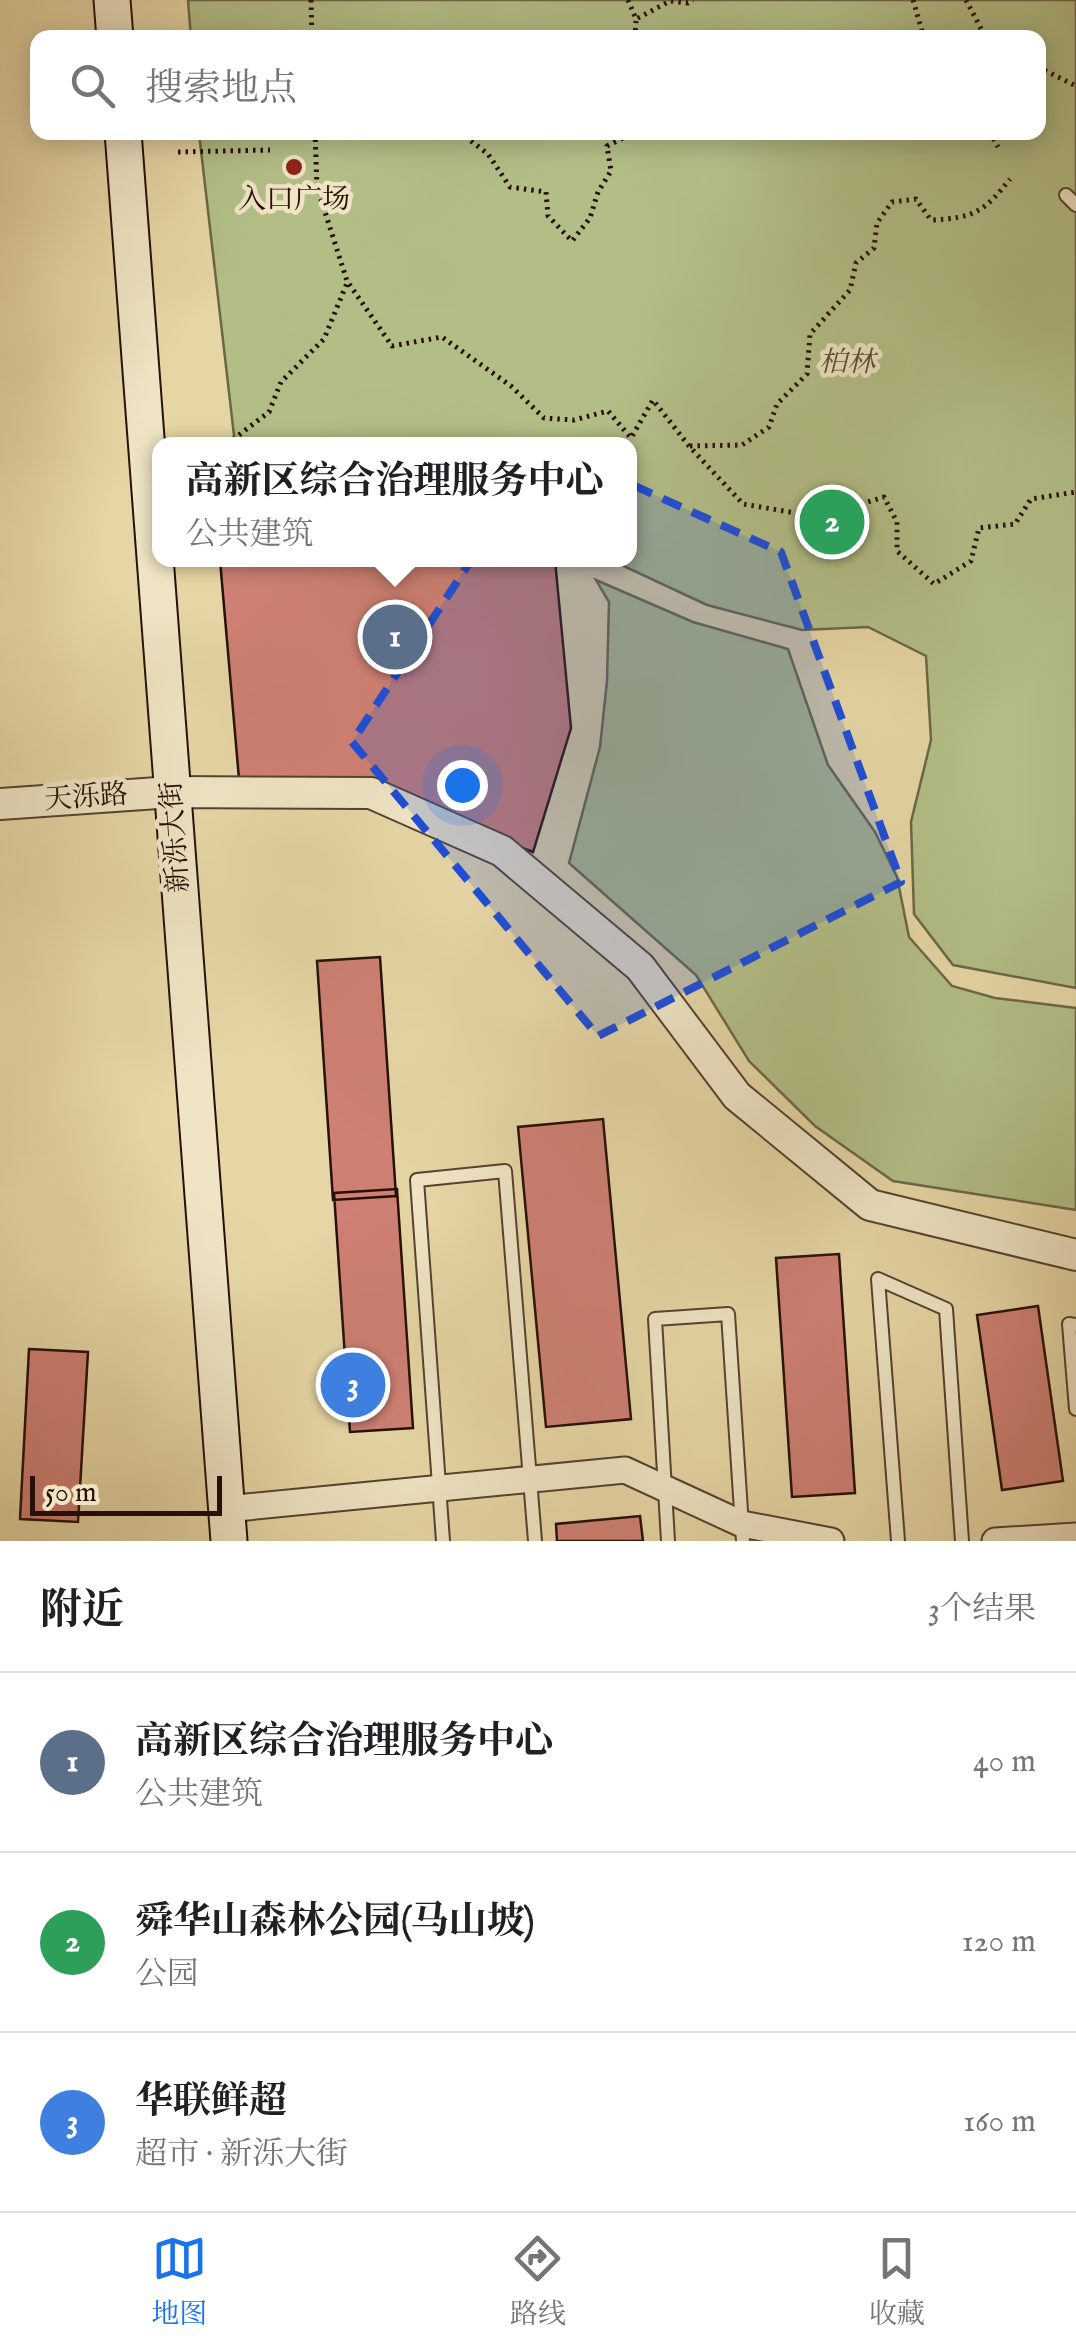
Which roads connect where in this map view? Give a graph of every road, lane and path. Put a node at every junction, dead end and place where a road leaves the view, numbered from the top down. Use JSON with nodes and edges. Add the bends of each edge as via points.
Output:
{"nodes":[{"id":1,"x":112,"y":0,"type":"edge"},
{"id":2,"x":311,"y":0,"type":"edge"},
{"id":3,"x":628,"y":0,"type":"edge"},
{"id":4,"x":694,"y":0,"type":"edge"},
{"id":5,"x":913,"y":0,"type":"edge"},
{"id":6,"x":966,"y":0,"type":"edge"},
{"id":7,"x":636,"y":19,"type":"junction"},
{"id":8,"x":114,"y":30,"type":"edge"},
{"id":9,"x":312,"y":30,"type":"edge"},
{"id":10,"x":635,"y":30,"type":"edge"},
{"id":11,"x":922,"y":30,"type":"edge"},
{"id":12,"x":982,"y":30,"type":"edge"},
{"id":13,"x":1046,"y":72,"type":"edge"},
{"id":14,"x":1076,"y":86,"type":"edge"},
{"id":15,"x":123,"y":140,"type":"edge"},
{"id":16,"x":315,"y":140,"type":"edge"},
{"id":17,"x":470,"y":140,"type":"edge"},
{"id":18,"x":619,"y":140,"type":"edge"},
{"id":19,"x":994,"y":140,"type":"edge"},
{"id":20,"x":998,"y":147,"type":"dead end"},
{"id":21,"x":270,"y":150,"type":"dead end"},
{"id":22,"x":178,"y":152,"type":"dead end"},
{"id":23,"x":1010,"y":179,"type":"dead end"},
{"id":24,"x":348,"y":281,"type":"junction"},
{"id":25,"x":236,"y":437,"type":"edge"},
{"id":26,"x":630,"y":437,"type":"edge"},
{"id":27,"x":632,"y":437,"type":"edge"},
{"id":28,"x":690,"y":446,"type":"junction"},
{"id":29,"x":1076,"y":492,"type":"edge"},
{"id":30,"x":152,"y":528,"type":"edge"},
{"id":31,"x":155,"y":567,"type":"edge"},
{"id":32,"x":172,"y":792,"type":"junction"},
{"id":33,"x":0,"y":804,"type":"edge"},
{"id":34,"x":1076,"y":1255,"type":"edge"},
{"id":35,"x":1076,"y":1325,"type":"edge"},
{"id":36,"x":1076,"y":1408,"type":"edge"},
{"id":37,"x":530,"y":1479,"type":"junction"},
{"id":38,"x":439,"y":1488,"type":"junction"},
{"id":39,"x":664,"y":1488,"type":"junction"},
{"id":40,"x":228,"y":1525,"type":"edge"},
{"id":41,"x":743,"y":1532,"type":"edge"},
{"id":42,"x":1076,"y":1536,"type":"edge"},
{"id":43,"x":443,"y":1541,"type":"edge"},
{"id":44,"x":535,"y":1541,"type":"edge"},
{"id":45,"x":668,"y":1541,"type":"edge"},
{"id":46,"x":831,"y":1541,"type":"edge"},
{"id":47,"x":898,"y":1541,"type":"edge"},
{"id":48,"x":962,"y":1541,"type":"edge"},
{"id":49,"x":995,"y":1541,"type":"edge"}],
"edges":[{"from":1,"to":8,"type":"main road"},
{"from":2,"to":9,"type":"path"},
{"from":3,"to":7,"type":"path"},
{"from":4,"to":7,"type":"path","via":[[670,2]]},
{"from":5,"to":11,"type":"path"},
{"from":6,"to":12,"type":"path"},
{"from":7,"to":10,"type":"path"},
{"from":13,"to":14,"type":"path"},
{"from":15,"to":30,"type":"main road","name":"新泺大街"},
{"from":16,"to":24,"type":"path","via":[[317,187]]},
{"from":17,"to":18,"type":"path","via":[[510,187],[546,192],[548,216],[572,240],[611,171],[607,146]]},
{"from":19,"to":20,"type":"path"},
{"from":21,"to":22,"type":"path"},
{"from":23,"to":28,"type":"path","via":[[988,207],[954,219],[931,220],[916,200],[892,202],[877,223],[874,248],[856,264],[850,290],[810,334],[807,374],[777,404],[769,427],[742,446]]},
{"from":24,"to":25,"type":"path","via":[[324,339],[282,382],[269,412]]},
{"from":24,"to":26,"type":"path","via":[[392,346],[442,337],[544,418],[574,420],[608,411]]},
{"from":27,"to":28,"type":"path","via":[[653,400]]},
{"from":28,"to":29,"type":"path","via":[[743,504],[819,517],[884,497],[897,522],[897,551],[934,584],[971,561],[979,528],[1014,524],[1031,499]]},
{"from":31,"to":32,"type":"main road","name":"新泺大街"},
{"from":32,"to":33,"type":"street","name":"天泺路"},
{"from":32,"to":34,"type":"street","name":"天泺路","via":[[372,794],[502,851],[640,967],[737,1096],[870,1205]]},
{"from":32,"to":40,"type":"main road","name":"新泺大街"},
{"from":35,"to":36,"type":"lane","via":[[1070,1324]]},
{"from":37,"to":38,"type":"street"},
{"from":37,"to":38,"type":"lane","via":[[506,1171],[417,1180]]},
{"from":37,"to":39,"type":"street","via":[[625,1470]]},
{"from":37,"to":44,"type":"lane"},
{"from":38,"to":40,"type":"street"},
{"from":38,"to":43,"type":"lane"},
{"from":39,"to":41,"type":"street"},
{"from":39,"to":41,"type":"lane","via":[[654,1319],[728,1314]]},
{"from":39,"to":45,"type":"lane"},
{"from":41,"to":46,"type":"street"},
{"from":42,"to":49,"type":"street"},
{"from":47,"to":48,"type":"lane","via":[[878,1279],[946,1309]]}]}
